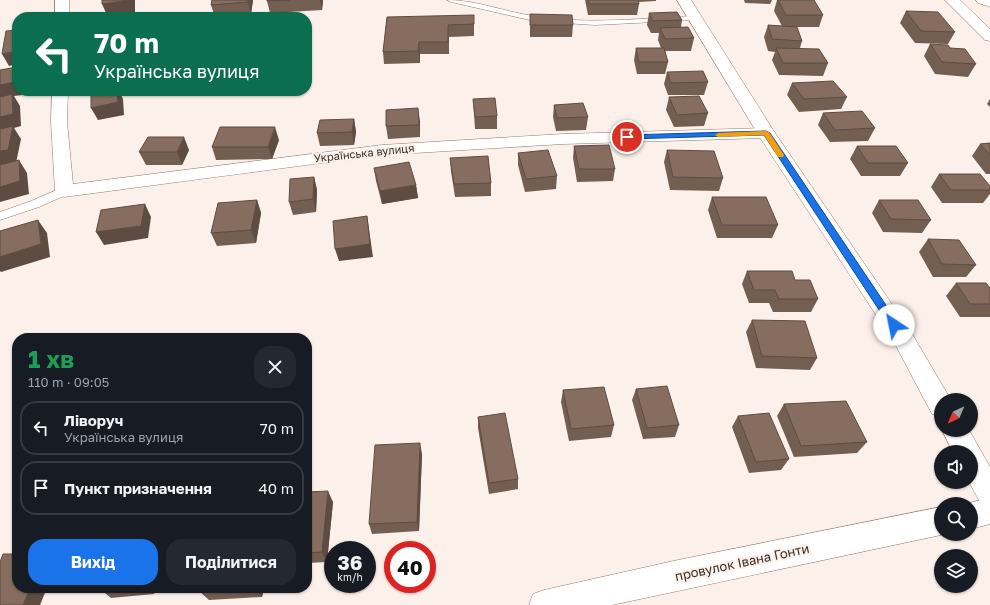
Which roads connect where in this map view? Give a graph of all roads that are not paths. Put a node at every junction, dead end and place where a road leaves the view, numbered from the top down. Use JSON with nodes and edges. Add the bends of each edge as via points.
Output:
{"nodes":[{"id":1,"x":62,"y":0,"type":"edge"},
{"id":2,"x":451,"y":0,"type":"edge"},
{"id":3,"x":684,"y":0,"type":"edge"},
{"id":4,"x":952,"y":0,"type":"edge"},
{"id":5,"x":983,"y":0,"type":"edge"},
{"id":6,"x":990,"y":3,"type":"edge"},
{"id":7,"x":62,"y":12,"type":"edge"},
{"id":8,"x":695,"y":18,"type":"junction"},
{"id":9,"x":990,"y":37,"type":"edge"},
{"id":10,"x":60,"y":96,"type":"edge"},
{"id":11,"x":766,"y":133,"type":"junction"},
{"id":12,"x":64,"y":191,"type":"junction"},
{"id":13,"x":0,"y":216,"type":"edge"},
{"id":14,"x":934,"y":393,"type":"edge"},
{"id":15,"x":978,"y":472,"type":"edge"},
{"id":16,"x":990,"y":493,"type":"edge"},
{"id":17,"x":990,"y":511,"type":"edge"},
{"id":18,"x":978,"y":514,"type":"edge"},
{"id":19,"x":934,"y":522,"type":"edge"},
{"id":20,"x":544,"y":605,"type":"edge"}],
"edges":[{"from":1,"to":7,"type":"street"},
{"from":2,"to":8,"type":"lane","via":[[542,19],[595,23]]},
{"from":3,"to":8,"type":"street"},
{"from":4,"to":9,"type":"street"},
{"from":5,"to":6,"type":"street"},
{"from":8,"to":11,"type":"street"},
{"from":10,"to":12,"type":"street"},
{"from":11,"to":12,"type":"street","name":"Українська вулиця","via":[[563,139],[382,150]]},
{"from":11,"to":14,"type":"street","via":[[903,338]]},
{"from":12,"to":13,"type":"lane"},
{"from":15,"to":16,"type":"street"},
{"from":17,"to":18,"type":"street"},
{"from":19,"to":20,"type":"street","name":"провулок Івана Гонти"}]}
